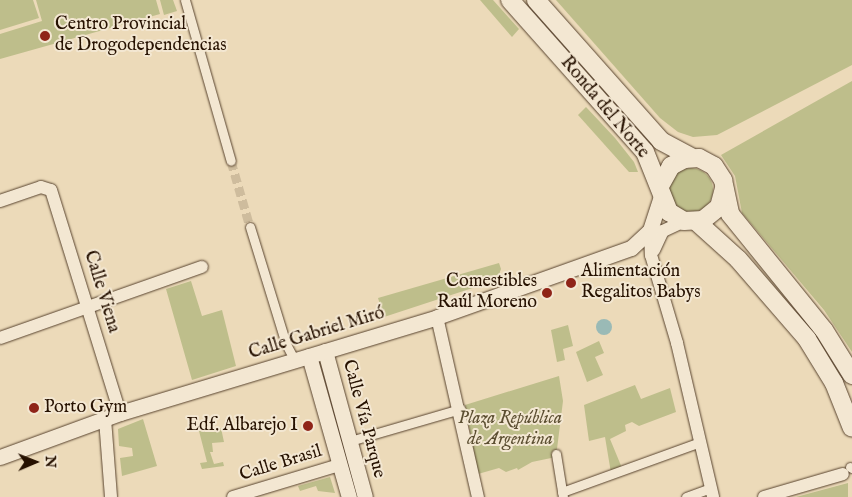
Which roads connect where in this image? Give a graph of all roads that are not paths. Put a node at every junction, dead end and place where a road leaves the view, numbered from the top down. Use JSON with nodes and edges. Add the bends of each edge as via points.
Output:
{"nodes":[{"id":1,"x":185,"y":0,"type":"edge"},
{"id":2,"x":510,"y":0,"type":"edge"},
{"id":3,"x":536,"y":0,"type":"edge"},
{"id":4,"x":691,"y":158,"type":"junction"},
{"id":5,"x":231,"y":160,"type":"tunnel mouth"},
{"id":6,"x":724,"y":188,"type":"junction"},
{"id":7,"x":661,"y":192,"type":"junction"},
{"id":8,"x":0,"y":202,"type":"edge"},
{"id":9,"x":691,"y":221,"type":"junction"},
{"id":10,"x":250,"y":227,"type":"tunnel mouth"},
{"id":11,"x":646,"y":235,"type":"junction"},
{"id":12,"x":653,"y":260,"type":"junction"},
{"id":13,"x":202,"y":266,"type":"dead end"},
{"id":14,"x":88,"y":307,"type":"junction"},
{"id":15,"x":437,"y":316,"type":"junction"},
{"id":16,"x":0,"y":338,"type":"edge"},
{"id":17,"x":325,"y":351,"type":"junction"},
{"id":18,"x":302,"y":359,"type":"junction"},
{"id":19,"x":852,"y":375,"type":"edge"},
{"id":20,"x":460,"y":409,"type":"junction"},
{"id":21,"x":120,"y":414,"type":"junction"},
{"id":22,"x":105,"y":419,"type":"junction"},
{"id":23,"x":852,"y":428,"type":"edge"},
{"id":24,"x":350,"y":441,"type":"junction"},
{"id":25,"x":700,"y":442,"type":"junction"},
{"id":26,"x":556,"y":454,"type":"dead end"},
{"id":27,"x":0,"y":457,"type":"edge"},
{"id":28,"x":340,"y":465,"type":"junction"},
{"id":29,"x":848,"y":469,"type":"edge"},
{"id":30,"x":712,"y":492,"type":"edge"},
{"id":31,"x":563,"y":494,"type":"edge"},
{"id":32,"x":111,"y":497,"type":"edge"},
{"id":33,"x":232,"y":497,"type":"edge"},
{"id":34,"x":349,"y":497,"type":"edge"},
{"id":35,"x":365,"y":497,"type":"edge"},
{"id":36,"x":478,"y":497,"type":"edge"},
{"id":37,"x":686,"y":497,"type":"edge"},
{"id":38,"x":764,"y":497,"type":"edge"}],
"edges":[{"from":1,"to":5,"type":"street"},
{"from":2,"to":7,"type":"main road","name":"Ronda del Norte","via":[[645,152]]},
{"from":3,"to":4,"type":"main road","name":"Ronda del Norte","via":[[637,115],[674,151]]},
{"from":4,"to":6,"type":"main road","via":[[714,166]]},
{"from":4,"to":7,"type":"main road","via":[[670,166]]},
{"from":6,"to":9,"type":"main road","via":[[719,207],[710,217]]},
{"from":6,"to":19,"type":"main road","via":[[730,214],[818,322]]},
{"from":7,"to":9,"type":"main road","name":"Ronda del Norte","via":[[669,212]]},
{"from":7,"to":11,"type":"street"},
{"from":8,"to":14,"type":"street","name":"Calle Viena","via":[[41,187],[52,193]]},
{"from":9,"to":12,"type":"street","via":[[669,226],[658,236]]},
{"from":9,"to":23,"type":"main road","name":"Ronda del Norte","via":[[713,233],[807,339],[834,383]]},
{"from":10,"to":18,"type":"street","via":[[286,344]]},
{"from":11,"to":12,"type":"street"},
{"from":11,"to":15,"type":"street","name":"Calle Gabriel Miró","via":[[631,248]]},
{"from":12,"to":25,"type":"street"},
{"from":13,"to":14,"type":"street"},
{"from":14,"to":16,"type":"street"},
{"from":14,"to":21,"type":"street","name":"Calle Viena"},
{"from":15,"to":17,"type":"street","name":"Calle Gabriel Miró"},
{"from":15,"to":20,"type":"street"},
{"from":17,"to":18,"type":"street","name":"Calle Gabriel Miró"},
{"from":17,"to":24,"type":"street","name":"Calle Vía Parque"},
{"from":18,"to":21,"type":"street","name":"Calle Gabriel Miró"},
{"from":18,"to":28,"type":"street","name":"Calle Vía Parque"},
{"from":20,"to":24,"type":"street"},
{"from":20,"to":36,"type":"street"},
{"from":21,"to":22,"type":"street","name":"Calle Gabriel Miró"},
{"from":22,"to":27,"type":"street","name":"Calle Gabriel Miró"},
{"from":22,"to":32,"type":"street"},
{"from":24,"to":35,"type":"street","name":"Calle Vía Parque"},
{"from":25,"to":30,"type":"street"},
{"from":25,"to":31,"type":"street"},
{"from":26,"to":31,"type":"street"},
{"from":28,"to":33,"type":"street","name":"Calle Brasil"},
{"from":28,"to":34,"type":"street","name":"Calle Vía Parque"},
{"from":29,"to":38,"type":"street"},
{"from":30,"to":37,"type":"street"}]}
